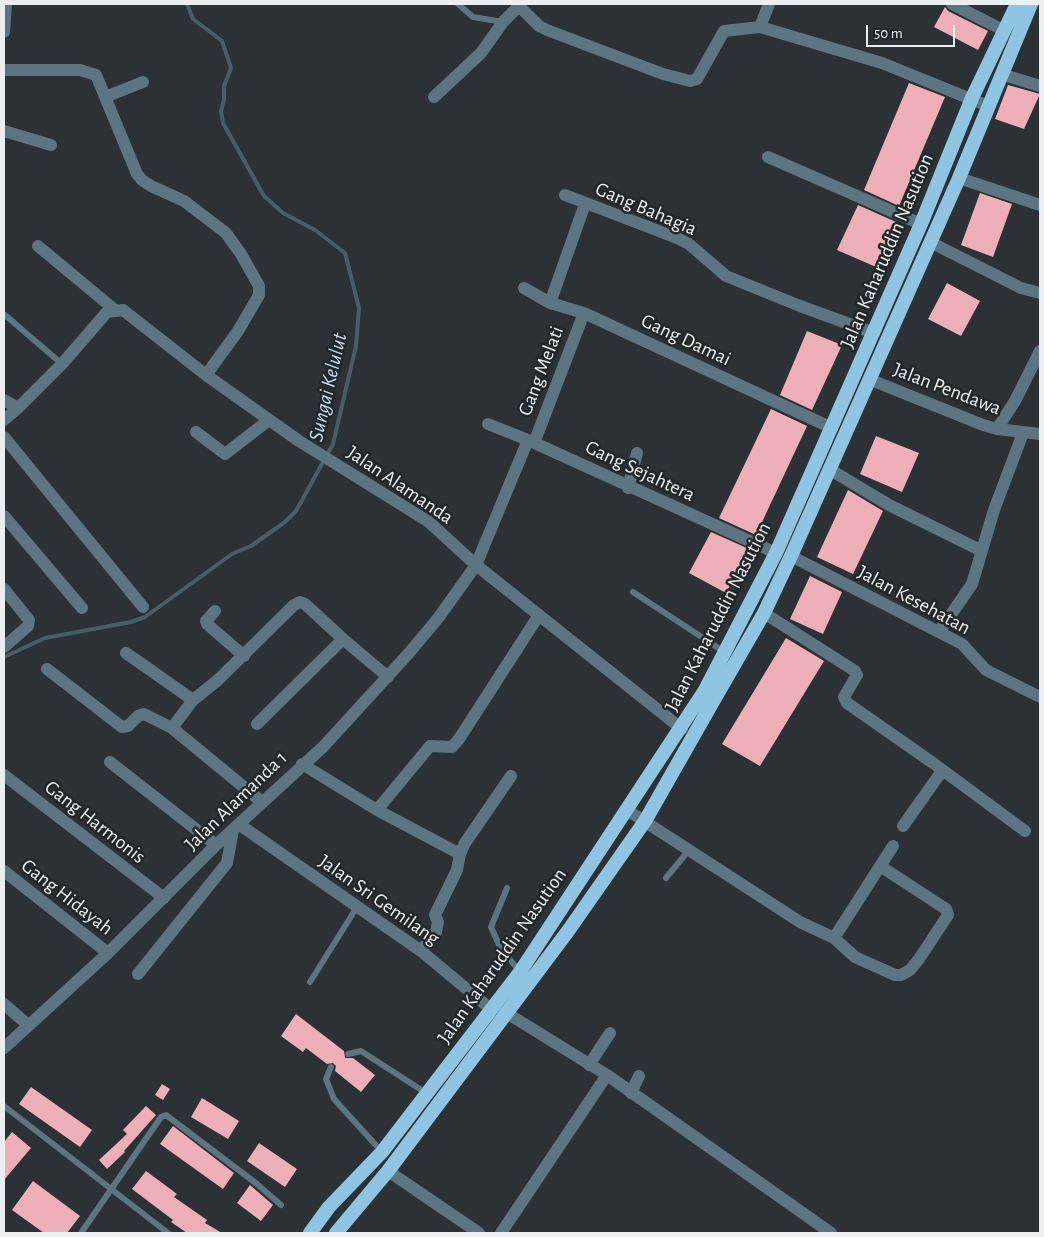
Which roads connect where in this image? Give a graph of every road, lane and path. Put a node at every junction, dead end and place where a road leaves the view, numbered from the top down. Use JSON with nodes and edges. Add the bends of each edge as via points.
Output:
{"nodes":[{"id":1,"x":6,"y":4,"type":"edge"},
{"id":2,"x":458,"y":4,"type":"edge"},
{"id":3,"x":769,"y":4,"type":"edge"},
{"id":4,"x":952,"y":4,"type":"edge"},
{"id":5,"x":1017,"y":4,"type":"edge"},
{"id":6,"x":1031,"y":4,"type":"edge"},
{"id":7,"x":521,"y":5,"type":"edge"},
{"id":8,"x":503,"y":22,"type":"junction"},
{"id":9,"x":760,"y":27,"type":"junction"},
{"id":10,"x":1005,"y":31,"type":"junction"},
{"id":11,"x":4,"y":32,"type":"edge"},
{"id":12,"x":4,"y":70,"type":"edge"},
{"id":13,"x":1001,"y":74,"type":"junction"},
{"id":14,"x":143,"y":82,"type":"dead end"},
{"id":15,"x":1040,"y":86,"type":"edge"},
{"id":16,"x":104,"y":97,"type":"junction"},
{"id":17,"x":434,"y":97,"type":"dead end"},
{"id":18,"x":972,"y":98,"type":"junction"},
{"id":19,"x":988,"y":106,"type":"junction"},
{"id":20,"x":4,"y":131,"type":"edge"},
{"id":21,"x":51,"y":145,"type":"dead end"},
{"id":22,"x":768,"y":157,"type":"dead end"},
{"id":23,"x":959,"y":178,"type":"junction"},
{"id":24,"x":565,"y":195,"type":"dead end"},
{"id":25,"x":585,"y":204,"type":"junction"},
{"id":26,"x":1040,"y":205,"type":"edge"},
{"id":27,"x":921,"y":224,"type":"junction"},
{"id":28,"x":930,"y":242,"type":"junction"},
{"id":29,"x":38,"y":246,"type":"dead end"},
{"id":30,"x":524,"y":288,"type":"dead end"},
{"id":31,"x":1040,"y":293,"type":"edge"},
{"id":32,"x":550,"y":303,"type":"junction"},
{"id":33,"x":115,"y":310,"type":"junction"},
{"id":34,"x":584,"y":313,"type":"junction"},
{"id":35,"x":5,"y":315,"type":"edge"},
{"id":36,"x":874,"y":332,"type":"junction"},
{"id":37,"x":1040,"y":351,"type":"edge"},
{"id":38,"x":62,"y":364,"type":"junction"},
{"id":39,"x":206,"y":375,"type":"junction"},
{"id":40,"x":871,"y":380,"type":"junction"},
{"id":41,"x":4,"y":400,"type":"edge"},
{"id":42,"x":18,"y":408,"type":"junction"},
{"id":43,"x":4,"y":420,"type":"edge"},
{"id":44,"x":269,"y":420,"type":"junction"},
{"id":45,"x":488,"y":424,"type":"dead end"},
{"id":46,"x":832,"y":428,"type":"junction"},
{"id":47,"x":997,"y":430,"type":"junction"},
{"id":48,"x":196,"y":432,"type":"dead end"},
{"id":49,"x":1023,"y":433,"type":"junction"},
{"id":50,"x":1040,"y":434,"type":"edge"},
{"id":51,"x":4,"y":437,"type":"edge"},
{"id":52,"x":531,"y":442,"type":"junction"},
{"id":53,"x":637,"y":453,"type":"dead end"},
{"id":54,"x":829,"y":469,"type":"junction"},
{"id":55,"x":628,"y":488,"type":"junction"},
{"id":56,"x":4,"y":516,"type":"edge"},
{"id":57,"x":982,"y":551,"type":"junction"},
{"id":58,"x":776,"y":553,"type":"junction"},
{"id":59,"x":791,"y":556,"type":"junction"},
{"id":60,"x":476,"y":565,"type":"junction"},
{"id":61,"x":4,"y":589,"type":"edge"},
{"id":62,"x":633,"y":592,"type":"dead end"},
{"id":63,"x":143,"y":607,"type":"dead end"},
{"id":64,"x":82,"y":608,"type":"dead end"},
{"id":65,"x":215,"y":611,"type":"dead end"},
{"id":66,"x":764,"y":613,"type":"junction"},
{"id":67,"x":539,"y":615,"type":"junction"},
{"id":68,"x":939,"y":632,"type":"junction"},
{"id":69,"x":342,"y":640,"type":"junction"},
{"id":70,"x":4,"y":646,"type":"edge"},
{"id":71,"x":126,"y":653,"type":"dead end"},
{"id":72,"x":726,"y":653,"type":"junction"},
{"id":73,"x":244,"y":656,"type":"junction"},
{"id":74,"x":47,"y":669,"type":"dead end"},
{"id":75,"x":388,"y":677,"type":"junction"},
{"id":76,"x":1040,"y":697,"type":"edge"},
{"id":77,"x":193,"y":700,"type":"junction"},
{"id":78,"x":257,"y":724,"type":"dead end"},
{"id":79,"x":172,"y":728,"type":"junction"},
{"id":80,"x":682,"y":729,"type":"junction"},
{"id":81,"x":110,"y":762,"type":"dead end"},
{"id":82,"x":302,"y":764,"type":"junction"},
{"id":83,"x":942,"y":770,"type":"junction"},
{"id":84,"x":4,"y":775,"type":"edge"},
{"id":85,"x":511,"y":776,"type":"dead end"},
{"id":86,"x":262,"y":802,"type":"junction"},
{"id":87,"x":377,"y":810,"type":"junction"},
{"id":88,"x":627,"y":810,"type":"junction"},
{"id":89,"x":645,"y":821,"type":"junction"},
{"id":90,"x":903,"y":826,"type":"dead end"},
{"id":91,"x":237,"y":827,"type":"junction"},
{"id":92,"x":1025,"y":831,"type":"dead end"},
{"id":93,"x":216,"y":845,"type":"junction"},
{"id":94,"x":893,"y":846,"type":"dead end"},
{"id":95,"x":690,"y":849,"type":"junction"},
{"id":96,"x":460,"y":854,"type":"junction"},
{"id":97,"x":880,"y":866,"type":"junction"},
{"id":98,"x":4,"y":871,"type":"edge"},
{"id":99,"x":666,"y":878,"type":"dead end"},
{"id":100,"x":507,"y":888,"type":"dead end"},
{"id":101,"x":164,"y":898,"type":"junction"},
{"id":102,"x":357,"y":907,"type":"junction"},
{"id":103,"x":834,"y":938,"type":"junction"},
{"id":104,"x":421,"y":951,"type":"junction"},
{"id":105,"x":108,"y":953,"type":"junction"},
{"id":106,"x":520,"y":972,"type":"junction"},
{"id":107,"x":138,"y":974,"type":"dead end"},
{"id":108,"x":310,"y":982,"type":"dead end"},
{"id":109,"x":4,"y":1004,"type":"edge"},
{"id":110,"x":499,"y":1011,"type":"junction"},
{"id":111,"x":28,"y":1025,"type":"junction"},
{"id":112,"x":610,"y":1033,"type":"dead end"},
{"id":113,"x":4,"y":1048,"type":"edge"},
{"id":114,"x":348,"y":1054,"type":"dead end"},
{"id":115,"x":589,"y":1065,"type":"junction"},
{"id":116,"x":330,"y":1068,"type":"dead end"},
{"id":117,"x":607,"y":1075,"type":"junction"},
{"id":118,"x":639,"y":1076,"type":"dead end"},
{"id":119,"x":631,"y":1093,"type":"junction"},
{"id":120,"x":427,"y":1094,"type":"junction"},
{"id":121,"x":4,"y":1106,"type":"edge"},
{"id":122,"x":382,"y":1152,"type":"junction"},
{"id":123,"x":388,"y":1171,"type":"junction"},
{"id":124,"x":112,"y":1190,"type":"junction"},
{"id":125,"x":281,"y":1205,"type":"dead end"},
{"id":126,"x":81,"y":1233,"type":"edge"},
{"id":127,"x":168,"y":1233,"type":"edge"},
{"id":128,"x":310,"y":1233,"type":"edge"},
{"id":129,"x":336,"y":1233,"type":"edge"},
{"id":130,"x":479,"y":1233,"type":"edge"},
{"id":131,"x":501,"y":1233,"type":"edge"},
{"id":132,"x":831,"y":1233,"type":"edge"}],
"edges":[{"from":1,"to":11,"type":"street"},
{"from":2,"to":8,"type":"lane","via":[[474,16]]},
{"from":3,"to":9,"type":"street"},
{"from":4,"to":10,"type":"street"},
{"from":5,"to":10,"type":"highway","name":"Jalan Kaharuddin Nasution"},
{"from":6,"to":13,"type":"highway","name":"Jalan Kaharuddin Nasution"},
{"from":7,"to":8,"type":"street"},
{"from":7,"to":9,"type":"street","via":[[539,26],[547,30],[690,81],[697,79],[724,31]]},
{"from":8,"to":17,"type":"street","via":[[481,53]]},
{"from":9,"to":18,"type":"street","via":[[882,63]]},
{"from":10,"to":18,"type":"highway","name":"Jalan Kaharuddin Nasution"},
{"from":12,"to":16,"type":"street","via":[[87,71],[96,75]]},
{"from":13,"to":15,"type":"street"},
{"from":13,"to":19,"type":"highway","name":"Jalan Kaharuddin Nasution"},
{"from":14,"to":16,"type":"street"},
{"from":16,"to":39,"type":"street","via":[[142,180],[184,201],[226,233],[259,286],[257,300]]},
{"from":18,"to":19,"type":"street"},
{"from":18,"to":27,"type":"highway","name":"Jalan Kaharuddin Nasution"},
{"from":19,"to":23,"type":"highway","name":"Jalan Kaharuddin Nasution"},
{"from":20,"to":21,"type":"street"},
{"from":22,"to":27,"type":"street"},
{"from":23,"to":26,"type":"street"},
{"from":23,"to":28,"type":"highway","name":"Jalan Kaharuddin Nasution"},
{"from":24,"to":25,"type":"street","name":"Gang Bahagia"},
{"from":25,"to":32,"type":"street"},
{"from":25,"to":36,"type":"street","name":"Gang Bahagia","via":[[683,240],[726,276]]},
{"from":27,"to":36,"type":"highway","name":"Jalan Kaharuddin Nasution"},
{"from":28,"to":31,"type":"street","via":[[1021,288]]},
{"from":28,"to":40,"type":"highway","name":"Jalan Kaharuddin Nasution"},
{"from":29,"to":33,"type":"street","name":"Jalan Alamanda"},
{"from":30,"to":32,"type":"street","name":"Gang Damai"},
{"from":32,"to":34,"type":"street","name":"Gang Damai"},
{"from":33,"to":38,"type":"street","via":[[106,312]]},
{"from":33,"to":39,"type":"street","name":"Jalan Alamanda","via":[[123,310]]},
{"from":34,"to":46,"type":"street","name":"Gang Damai"},
{"from":34,"to":52,"type":"street","name":"Gang Melati"},
{"from":35,"to":38,"type":"lane"},
{"from":36,"to":46,"type":"highway","name":"Jalan Kaharuddin Nasution"},
{"from":37,"to":47,"type":"street"},
{"from":38,"to":42,"type":"street"},
{"from":39,"to":44,"type":"street","name":"Jalan Alamanda"},
{"from":40,"to":47,"type":"street","name":"Jalan Pendawa"},
{"from":40,"to":54,"type":"highway","name":"Jalan Kaharuddin Nasution"},
{"from":41,"to":42,"type":"street"},
{"from":42,"to":43,"type":"street"},
{"from":44,"to":48,"type":"street","via":[[225,454]]},
{"from":44,"to":60,"type":"street","name":"Jalan Alamanda","via":[[428,522]]},
{"from":45,"to":52,"type":"street","name":"Gang Sejahtera"},
{"from":46,"to":58,"type":"highway","name":"Jalan Kaharuddin Nasution"},
{"from":47,"to":49,"type":"street","name":"Jalan Pendawa"},
{"from":49,"to":50,"type":"street","name":"Jalan Pendawa"},
{"from":49,"to":57,"type":"street"},
{"from":51,"to":63,"type":"street"},
{"from":52,"to":55,"type":"street","name":"Gang Sejahtera"},
{"from":52,"to":60,"type":"street","name":"Gang Melati"},
{"from":53,"to":55,"type":"street"},
{"from":54,"to":57,"type":"street","via":[[889,505]]},
{"from":54,"to":59,"type":"highway","name":"Jalan Kaharuddin Nasution"},
{"from":55,"to":58,"type":"street","name":"Gang Sejahtera"},
{"from":56,"to":64,"type":"street"},
{"from":57,"to":68,"type":"street","via":[[972,584]]},
{"from":58,"to":72,"type":"highway","name":"Jalan Kaharuddin Nasution"},
{"from":59,"to":66,"type":"highway","name":"Jalan Kaharuddin Nasution"},
{"from":59,"to":68,"type":"street","name":"Jalan Kesehatan"},
{"from":60,"to":67,"type":"street","name":"Jalan Alamanda"},
{"from":60,"to":75,"type":"street","name":"Jalan Alamanda 1"},
{"from":61,"to":70,"type":"street","via":[[29,620],[28,626]]},
{"from":62,"to":72,"type":"lane"},
{"from":65,"to":73,"type":"street","via":[[207,624]]},
{"from":66,"to":83,"type":"street","via":[[855,671],[857,675],[844,697],[847,702]]},
{"from":66,"to":89,"type":"highway","name":"Jalan Kaharuddin Nasution"},
{"from":67,"to":80,"type":"street","name":"Jalan Alamanda"},
{"from":67,"to":87,"type":"street","via":[[460,739],[452,747],[430,746]]},
{"from":68,"to":76,"type":"street","name":"Jalan Kesehatan","via":[[962,644],[986,670]]},
{"from":69,"to":73,"type":"street","via":[[300,602]]},
{"from":69,"to":75,"type":"street"},
{"from":69,"to":78,"type":"street"},
{"from":71,"to":77,"type":"street"},
{"from":72,"to":80,"type":"highway","name":"Jalan Kaharuddin Nasution"},
{"from":73,"to":77,"type":"street"},
{"from":74,"to":79,"type":"street","via":[[122,727],[144,714]]},
{"from":75,"to":82,"type":"street","name":"Jalan Alamanda 1","via":[[323,747]]},
{"from":77,"to":79,"type":"street"},
{"from":79,"to":86,"type":"street"},
{"from":80,"to":88,"type":"highway","name":"Jalan Kaharuddin Nasution"},
{"from":81,"to":93,"type":"street"},
{"from":82,"to":86,"type":"street","name":"Jalan Alamanda 1"},
{"from":82,"to":87,"type":"street"},
{"from":83,"to":90,"type":"street"},
{"from":83,"to":92,"type":"street"},
{"from":84,"to":101,"type":"street","name":"Gang Harmonis"},
{"from":85,"to":96,"type":"street"},
{"from":86,"to":91,"type":"street","name":"Jalan Alamanda 1"},
{"from":87,"to":96,"type":"street"},
{"from":88,"to":89,"type":"street"},
{"from":88,"to":106,"type":"highway","name":"Jalan Kaharuddin Nasution"},
{"from":89,"to":95,"type":"street"},
{"from":89,"to":110,"type":"highway","name":"Jalan Kaharuddin Nasution","via":[[568,931]]},
{"from":91,"to":93,"type":"street","name":"Jalan Alamanda 1"},
{"from":91,"to":102,"type":"street","name":"Jalan Sri Gemilang"},
{"from":91,"to":107,"type":"street","via":[[227,863]]},
{"from":93,"to":101,"type":"street","name":"Jalan Alamanda 1"},
{"from":94,"to":97,"type":"street"},
{"from":95,"to":99,"type":"lane"},
{"from":95,"to":103,"type":"street","via":[[800,922]]},
{"from":96,"to":104,"type":"street","via":[[457,870],[435,916],[438,922],[436,932]]},
{"from":97,"to":103,"type":"street"},
{"from":97,"to":103,"type":"street","via":[[946,909],[947,919],[910,970],[901,975],[855,957]]},
{"from":98,"to":105,"type":"street","name":"Gang Hidayah"},
{"from":100,"to":106,"type":"lane","via":[[491,927],[500,947]]},
{"from":101,"to":105,"type":"street","name":"Jalan Alamanda 1"},
{"from":102,"to":104,"type":"street","name":"Jalan Sri Gemilang"},
{"from":102,"to":108,"type":"lane"},
{"from":104,"to":110,"type":"street","name":"Jalan Sri Gemilang"},
{"from":105,"to":111,"type":"street","name":"Jalan Alamanda 1"},
{"from":106,"to":110,"type":"highway","name":"Jalan Kaharuddin Nasution"},
{"from":109,"to":111,"type":"street"},
{"from":110,"to":115,"type":"street","name":"Jalan Sri Gemilang"},
{"from":110,"to":120,"type":"highway","name":"Jalan Kaharuddin Nasution"},
{"from":110,"to":123,"type":"highway","name":"Jalan Kaharuddin Nasution"},
{"from":111,"to":113,"type":"street","name":"Jalan Alamanda 1"},
{"from":112,"to":115,"type":"street"},
{"from":114,"to":120,"type":"lane","via":[[361,1051]]},
{"from":115,"to":117,"type":"street","name":"Jalan Sri Gemilang"},
{"from":116,"to":122,"type":"lane","via":[[326,1079],[331,1095]]},
{"from":117,"to":119,"type":"street","name":"Jalan Sri Gemilang"},
{"from":117,"to":131,"type":"street"},
{"from":118,"to":119,"type":"street"},
{"from":119,"to":132,"type":"street","name":"Jalan Sri Gemilang"},
{"from":120,"to":122,"type":"highway","name":"Jalan Kaharuddin Nasution"},
{"from":121,"to":124,"type":"lane"},
{"from":122,"to":128,"type":"highway","name":"Jalan Kaharuddin Nasution","via":[[329,1206]]},
{"from":123,"to":129,"type":"highway","name":"Jalan Kaharuddin Nasution"},
{"from":123,"to":130,"type":"street"},
{"from":124,"to":125,"type":"lane","via":[[161,1117],[168,1115]]},
{"from":124,"to":126,"type":"lane"},
{"from":124,"to":127,"type":"lane"}]}
